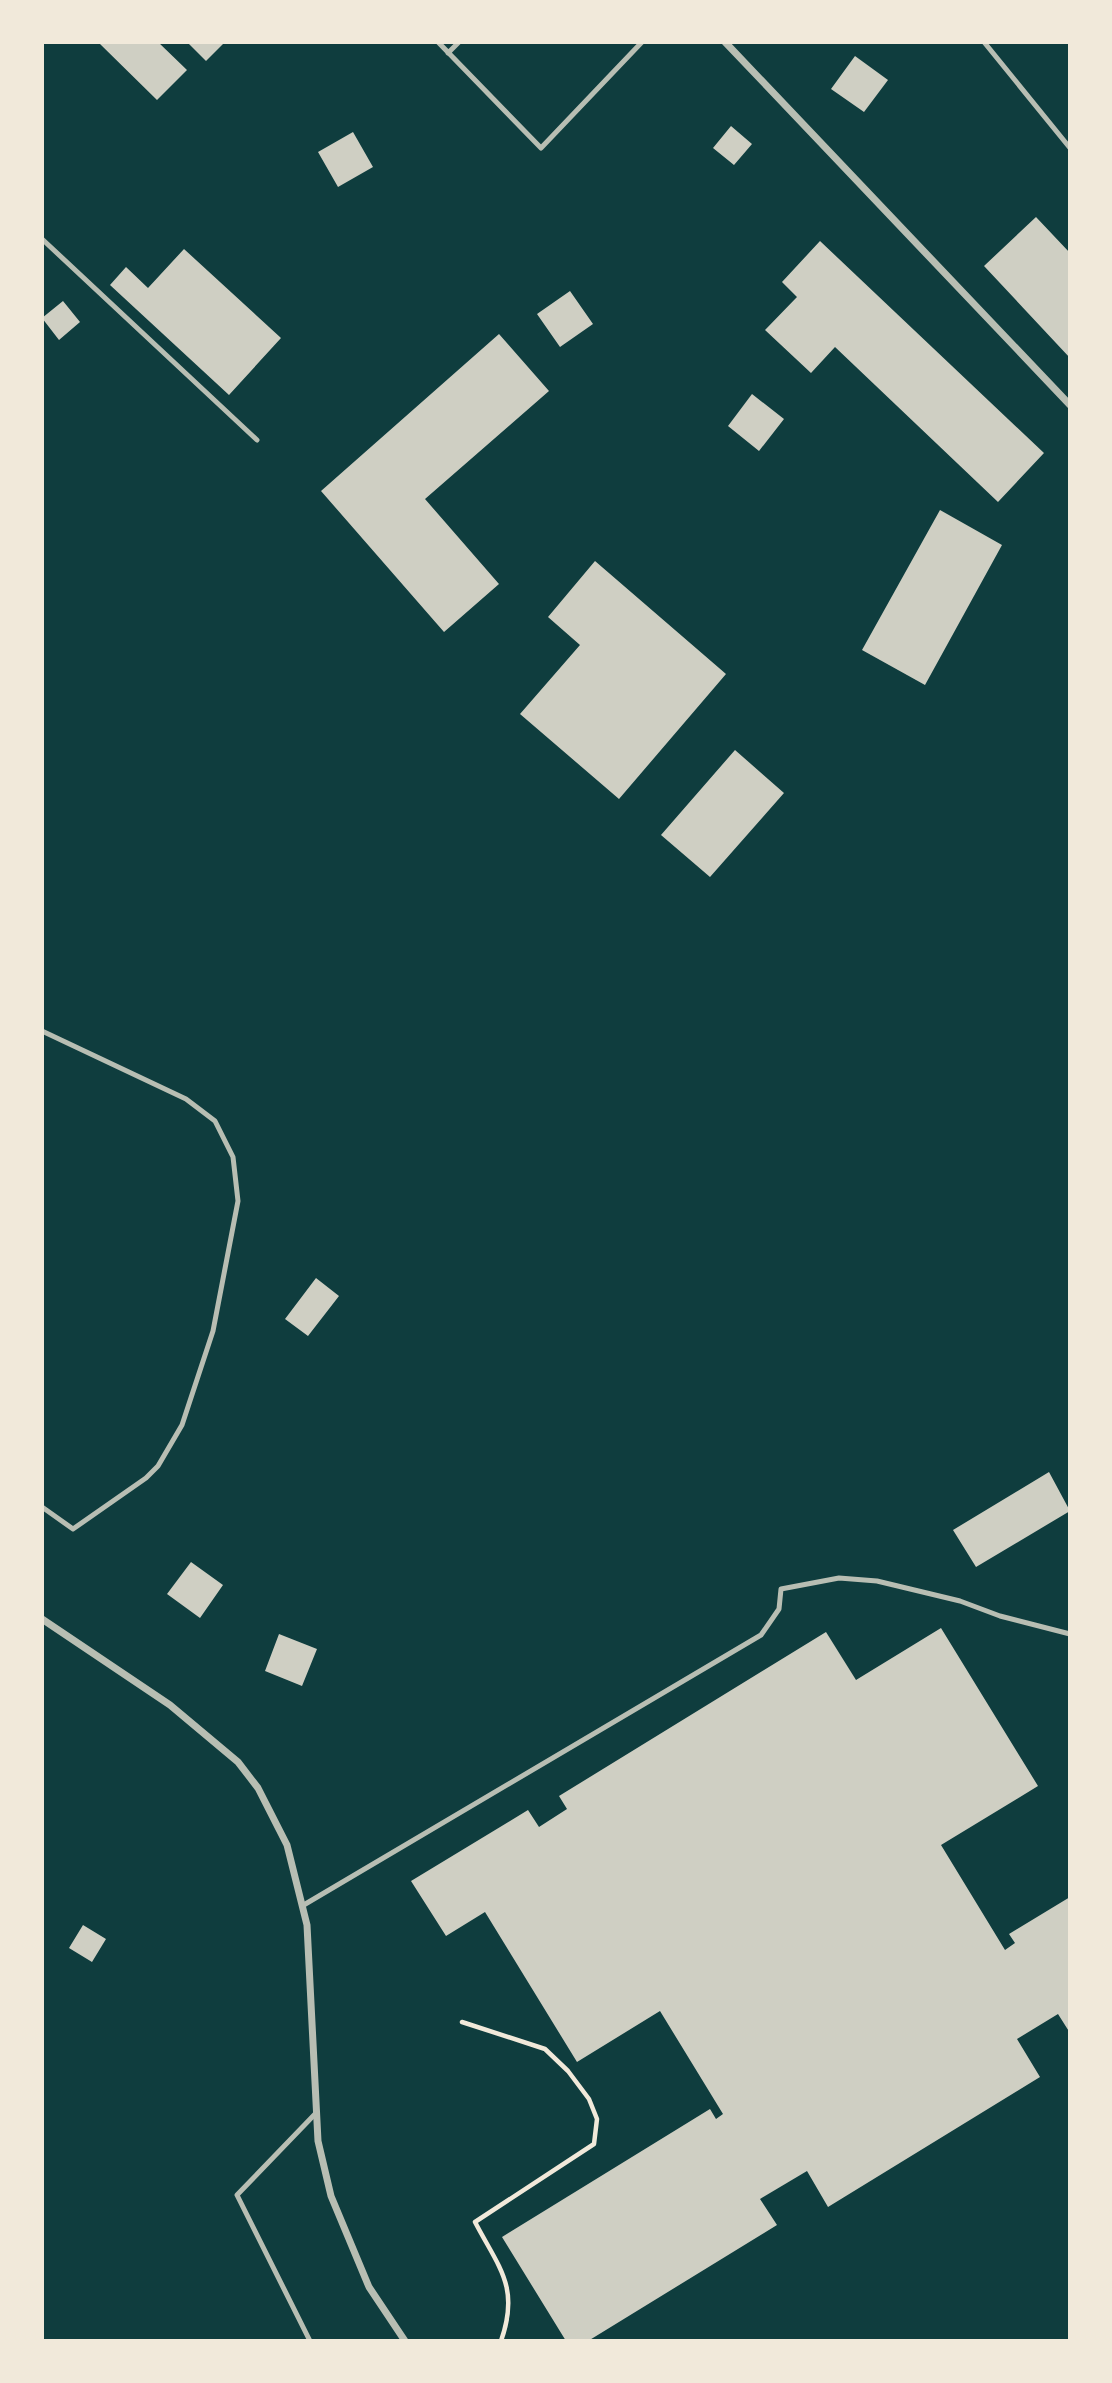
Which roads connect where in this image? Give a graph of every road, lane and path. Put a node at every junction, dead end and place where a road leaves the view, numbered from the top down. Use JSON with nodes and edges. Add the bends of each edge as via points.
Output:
{"nodes":[{"id":1,"x":438,"y":42,"type":"edge"},
{"id":2,"x":459,"y":42,"type":"edge"},
{"id":3,"x":642,"y":42,"type":"edge"},
{"id":4,"x":725,"y":42,"type":"edge"},
{"id":5,"x":984,"y":42,"type":"edge"},
{"id":6,"x":448,"y":53,"type":"junction"},
{"id":7,"x":1070,"y":148,"type":"edge"},
{"id":8,"x":42,"y":239,"type":"edge"},
{"id":9,"x":1070,"y":405,"type":"edge"},
{"id":10,"x":257,"y":440,"type":"dead end"},
{"id":11,"x":42,"y":1031,"type":"edge"},
{"id":12,"x":42,"y":1507,"type":"edge"},
{"id":13,"x":42,"y":1619,"type":"edge"},
{"id":14,"x":1070,"y":1634,"type":"edge"},
{"id":15,"x":302,"y":1906,"type":"junction"},
{"id":16,"x":462,"y":2022,"type":"dead end"},
{"id":17,"x":316,"y":2113,"type":"junction"},
{"id":18,"x":310,"y":2341,"type":"edge"},
{"id":19,"x":405,"y":2341,"type":"edge"},
{"id":20,"x":501,"y":2341,"type":"edge"}],
"edges":[{"from":1,"to":6,"type":"lane"},
{"from":2,"to":6,"type":"lane"},
{"from":3,"to":6,"type":"lane","via":[[541,148]]},
{"from":4,"to":9,"type":"street"},
{"from":5,"to":7,"type":"lane"},
{"from":8,"to":10,"type":"lane"},
{"from":11,"to":12,"type":"lane","via":[[187,1098],[215,1121],[233,1157],[238,1201],[213,1331],[182,1424],[158,1466],[73,1529]]},
{"from":13,"to":15,"type":"street","via":[[170,1705],[238,1762],[258,1788],[287,1845]]},
{"from":14,"to":15,"type":"lane","via":[[877,1581],[839,1578],[781,1589],[779,1609],[761,1635]]},
{"from":15,"to":17,"type":"street","via":[[307,1925]]},
{"from":16,"to":20,"type":"path","via":[[545,2049],[589,2099],[597,2119],[594,2144],[475,2222],[507,2280],[508,2320]]},
{"from":17,"to":18,"type":"lane","via":[[237,2195]]},
{"from":17,"to":19,"type":"street","via":[[331,2196],[369,2287]]}]}
